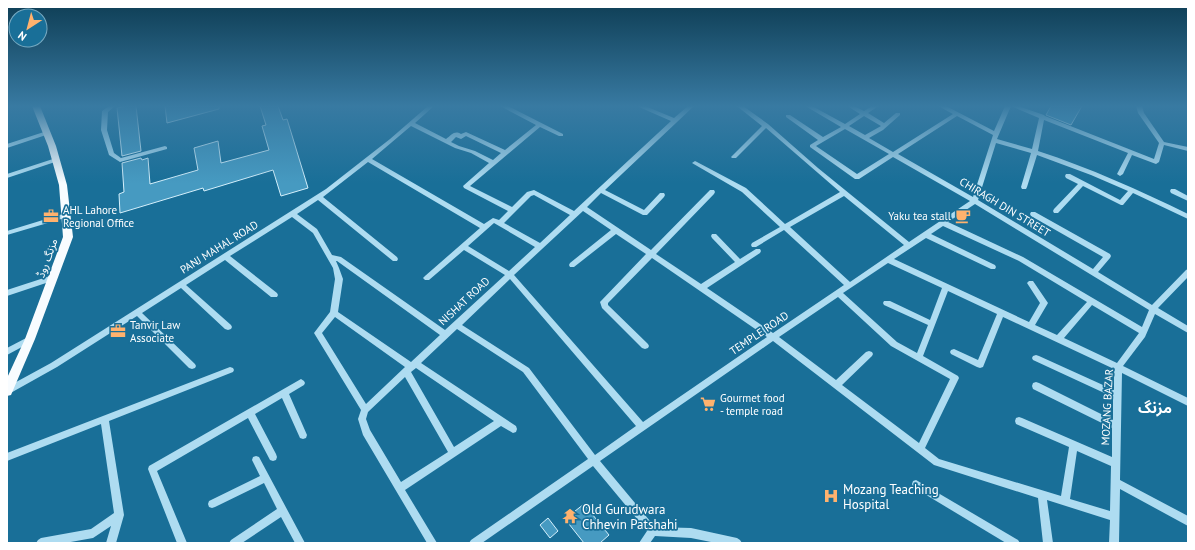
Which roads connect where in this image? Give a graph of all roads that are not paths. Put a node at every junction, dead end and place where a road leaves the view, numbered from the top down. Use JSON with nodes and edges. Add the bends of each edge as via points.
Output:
{"nodes":[{"id":1,"x":104,"y":132,"type":"edge"},
{"id":2,"x":401,"y":132,"type":"edge"},
{"id":3,"x":426,"y":132,"type":"edge"},
{"id":4,"x":531,"y":132,"type":"edge"},
{"id":5,"x":555,"y":132,"type":"edge"},
{"id":6,"x":663,"y":132,"type":"edge"},
{"id":7,"x":759,"y":132,"type":"edge"},
{"id":8,"x":774,"y":132,"type":"edge"},
{"id":9,"x":811,"y":132,"type":"edge"},
{"id":10,"x":836,"y":132,"type":"edge"},
{"id":11,"x":852,"y":132,"type":"edge"},
{"id":12,"x":875,"y":132,"type":"edge"},
{"id":13,"x":930,"y":132,"type":"edge"},
{"id":14,"x":986,"y":132,"type":"edge"},
{"id":15,"x":997,"y":132,"type":"edge"},
{"id":16,"x":1039,"y":132,"type":"edge"},
{"id":17,"x":1081,"y":132,"type":"edge"},
{"id":18,"x":1154,"y":132,"type":"edge"},
{"id":19,"x":47,"y":133,"type":"joint"},
{"id":20,"x":561,"y":135,"type":"dead end"},
{"id":21,"x":995,"y":137,"type":"junction"},
{"id":22,"x":864,"y":138,"type":"junction"},
{"id":23,"x":823,"y":140,"type":"junction"},
{"id":24,"x":447,"y":142,"type":"junction"},
{"id":25,"x":1162,"y":143,"type":"junction"},
{"id":26,"x":7,"y":146,"type":"edge"},
{"id":27,"x":165,"y":148,"type":"dead end"},
{"id":28,"x":1188,"y":149,"type":"edge"},
{"id":29,"x":1035,"y":151,"type":"junction"},
{"id":30,"x":1131,"y":152,"type":"junction"},
{"id":31,"x":505,"y":153,"type":"junction"},
{"id":32,"x":894,"y":155,"type":"junction"},
{"id":33,"x":734,"y":157,"type":"dead end"},
{"id":34,"x":368,"y":159,"type":"junction"},
{"id":35,"x":56,"y":160,"type":"junction"},
{"id":36,"x":494,"y":163,"type":"junction"},
{"id":37,"x":695,"y":163,"type":"dead end"},
{"id":38,"x":1120,"y":174,"type":"dead end"},
{"id":39,"x":7,"y":176,"type":"edge"},
{"id":40,"x":1068,"y":176,"type":"dead end"},
{"id":41,"x":1082,"y":184,"type":"junction"},
{"id":42,"x":1024,"y":187,"type":"dead end"},
{"id":43,"x":600,"y":190,"type":"junction"},
{"id":44,"x":1133,"y":190,"type":"junction"},
{"id":45,"x":1174,"y":191,"type":"dead end"},
{"id":46,"x":712,"y":192,"type":"dead end"},
{"id":47,"x":844,"y":193,"type":"junction"},
{"id":48,"x":662,"y":195,"type":"dead end"},
{"id":49,"x":318,"y":197,"type":"junction"},
{"id":50,"x":1188,"y":198,"type":"edge"},
{"id":51,"x":975,"y":201,"type":"junction"},
{"id":52,"x":582,"y":207,"type":"junction"},
{"id":53,"x":513,"y":211,"type":"junction"},
{"id":54,"x":1056,"y":211,"type":"dead end"},
{"id":55,"x":66,"y":214,"type":"junction"},
{"id":56,"x":292,"y":214,"type":"junction"},
{"id":57,"x":574,"y":214,"type":"junction"},
{"id":58,"x":1033,"y":214,"type":"dead end"},
{"id":59,"x":1188,"y":217,"type":"edge"},
{"id":60,"x":500,"y":223,"type":"junction"},
{"id":61,"x":943,"y":223,"type":"junction"},
{"id":62,"x":484,"y":227,"type":"junction"},
{"id":63,"x":785,"y":228,"type":"junction"},
{"id":64,"x":616,"y":230,"type":"junction"},
{"id":65,"x":7,"y":233,"type":"edge"},
{"id":66,"x":926,"y":235,"type":"junction"},
{"id":67,"x":714,"y":236,"type":"dead end"},
{"id":68,"x":464,"y":246,"type":"junction"},
{"id":69,"x":909,"y":246,"type":"junction"},
{"id":70,"x":541,"y":247,"type":"junction"},
{"id":71,"x":650,"y":254,"type":"junction"},
{"id":72,"x":225,"y":256,"type":"junction"},
{"id":73,"x":329,"y":257,"type":"junction"},
{"id":74,"x":394,"y":259,"type":"dead end"},
{"id":75,"x":889,"y":260,"type":"junction"},
{"id":76,"x":740,"y":263,"type":"junction"},
{"id":77,"x":572,"y":265,"type":"dead end"},
{"id":78,"x":993,"y":267,"type":"dead end"},
{"id":79,"x":1188,"y":272,"type":"edge"},
{"id":80,"x":1093,"y":273,"type":"junction"},
{"id":81,"x":510,"y":275,"type":"junction"},
{"id":82,"x":53,"y":278,"type":"junction"},
{"id":83,"x":427,"y":278,"type":"dead end"},
{"id":84,"x":1031,"y":283,"type":"dead end"},
{"id":85,"x":181,"y":284,"type":"junction"},
{"id":86,"x":850,"y":286,"type":"junction"},
{"id":87,"x":946,"y":287,"type":"junction"},
{"id":88,"x":701,"y":288,"type":"junction"},
{"id":89,"x":7,"y":293,"type":"edge"},
{"id":90,"x":838,"y":293,"type":"junction"},
{"id":91,"x":274,"y":295,"type":"dead end"},
{"id":92,"x":1092,"y":301,"type":"junction"},
{"id":93,"x":887,"y":303,"type":"dead end"},
{"id":94,"x":1153,"y":309,"type":"junction"},
{"id":95,"x":136,"y":312,"type":"junction"},
{"id":96,"x":1000,"y":312,"type":"junction"},
{"id":97,"x":334,"y":313,"type":"junction"},
{"id":98,"x":932,"y":324,"type":"junction"},
{"id":99,"x":456,"y":325,"type":"junction"},
{"id":100,"x":1030,"y":326,"type":"junction"},
{"id":101,"x":228,"y":327,"type":"dead end"},
{"id":102,"x":1188,"y":330,"type":"edge"},
{"id":103,"x":1143,"y":332,"type":"junction"},
{"id":104,"x":446,"y":335,"type":"junction"},
{"id":105,"x":773,"y":336,"type":"junction"},
{"id":106,"x":30,"y":339,"type":"junction"},
{"id":107,"x":1058,"y":339,"type":"junction"},
{"id":108,"x":645,"y":346,"type":"dead end"},
{"id":109,"x":7,"y":352,"type":"edge"},
{"id":110,"x":954,"y":352,"type":"dead end"},
{"id":111,"x":869,"y":354,"type":"dead end"},
{"id":112,"x":919,"y":358,"type":"junction"},
{"id":113,"x":1036,"y":358,"type":"dead end"},
{"id":114,"x":192,"y":366,"type":"dead end"},
{"id":115,"x":410,"y":367,"type":"junction"},
{"id":116,"x":1118,"y":368,"type":"junction"},
{"id":117,"x":230,"y":370,"type":"dead end"},
{"id":118,"x":301,"y":383,"type":"dead end"},
{"id":119,"x":836,"y":385,"type":"junction"},
{"id":120,"x":1036,"y":386,"type":"dead end"},
{"id":121,"x":7,"y":391,"type":"edge"},
{"id":122,"x":284,"y":393,"type":"junction"},
{"id":123,"x":1117,"y":395,"type":"junction"},
{"id":124,"x":1188,"y":402,"type":"edge"},
{"id":125,"x":364,"y":410,"type":"junction"},
{"id":126,"x":250,"y":413,"type":"junction"},
{"id":127,"x":105,"y":420,"type":"junction"},
{"id":128,"x":501,"y":421,"type":"junction"},
{"id":129,"x":1019,"y":421,"type":"dead end"},
{"id":130,"x":1116,"y":426,"type":"junction"},
{"id":131,"x":642,"y":427,"type":"junction"},
{"id":132,"x":513,"y":429,"type":"dead end"},
{"id":133,"x":303,"y":435,"type":"dead end"},
{"id":134,"x":1074,"y":445,"type":"junction"},
{"id":135,"x":920,"y":449,"type":"junction"},
{"id":136,"x":452,"y":453,"type":"junction"},
{"id":137,"x":7,"y":457,"type":"edge"},
{"id":138,"x":273,"y":457,"type":"dead end"},
{"id":139,"x":256,"y":460,"type":"dead end"},
{"id":140,"x":594,"y":460,"type":"junction"},
{"id":141,"x":1115,"y":463,"type":"junction"},
{"id":142,"x":266,"y":478,"type":"junction"},
{"id":143,"x":1115,"y":482,"type":"junction"},
{"id":144,"x":916,"y":484,"type":"dead end"},
{"id":145,"x":400,"y":488,"type":"junction"},
{"id":146,"x":1042,"y":494,"type":"junction"},
{"id":147,"x":1065,"y":501,"type":"junction"},
{"id":148,"x":212,"y":504,"type":"dead end"},
{"id":149,"x":282,"y":511,"type":"junction"},
{"id":150,"x":119,"y":515,"type":"junction"},
{"id":151,"x":1114,"y":517,"type":"junction"},
{"id":152,"x":1188,"y":521,"type":"edge"},
{"id":153,"x":653,"y":531,"type":"junction"},
{"id":154,"x":41,"y":543,"type":"edge"},
{"id":155,"x":112,"y":543,"type":"edge"},
{"id":156,"x":182,"y":543,"type":"edge"},
{"id":157,"x":234,"y":543,"type":"edge"},
{"id":158,"x":300,"y":543,"type":"edge"},
{"id":159,"x":432,"y":543,"type":"edge"},
{"id":160,"x":474,"y":543,"type":"edge"},
{"id":161,"x":644,"y":543,"type":"edge"},
{"id":162,"x":737,"y":543,"type":"edge"},
{"id":163,"x":1015,"y":543,"type":"edge"},
{"id":164,"x":1048,"y":543,"type":"edge"},
{"id":165,"x":1114,"y":543,"type":"edge"}],
"edges":[{"from":1,"to":27,"type":"street","via":[[111,154],[120,160]]},
{"from":2,"to":34,"type":"street","name":"PANJ MAHAL ROAD"},
{"from":3,"to":24,"type":"street"},
{"from":4,"to":31,"type":"street"},
{"from":5,"to":20,"type":"street"},
{"from":6,"to":43,"type":"street","name":"NISHAT ROAD"},
{"from":7,"to":33,"type":"street"},
{"from":8,"to":47,"type":"street"},
{"from":9,"to":23,"type":"street"},
{"from":10,"to":23,"type":"street"},
{"from":11,"to":22,"type":"street","name":"CHIRAGH DIN STREET"},
{"from":12,"to":22,"type":"street"},
{"from":13,"to":32,"type":"street"},
{"from":14,"to":21,"type":"street"},
{"from":15,"to":21,"type":"street"},
{"from":16,"to":29,"type":"street"},
{"from":17,"to":30,"type":"street"},
{"from":18,"to":25,"type":"street"},
{"from":19,"to":26,"type":"street"},
{"from":19,"to":35,"type":"main road","name":"مزنگ روڈ"},
{"from":21,"to":29,"type":"street"},
{"from":21,"to":51,"type":"street"},
{"from":22,"to":32,"type":"street","name":"CHIRAGH DIN STREET"},
{"from":23,"to":32,"type":"street","via":[[812,146],[857,177]]},
{"from":24,"to":31,"type":"street","via":[[456,134],[461,137],[466,134]]},
{"from":24,"to":36,"type":"street"},
{"from":25,"to":28,"type":"street"},
{"from":25,"to":30,"type":"street","via":[[1156,162]]},
{"from":29,"to":42,"type":"street"},
{"from":29,"to":44,"type":"street"},
{"from":30,"to":38,"type":"street"},
{"from":31,"to":36,"type":"street"},
{"from":32,"to":51,"type":"street","name":"CHIRAGH DIN STREET"},
{"from":34,"to":49,"type":"street","name":"PANJ MAHAL ROAD"},
{"from":34,"to":62,"type":"street"},
{"from":35,"to":39,"type":"street"},
{"from":35,"to":55,"type":"main road","name":"مزنگ روڈ","via":[[63,185]]},
{"from":36,"to":53,"type":"street","via":[[466,186]]},
{"from":37,"to":63,"type":"street","via":[[744,190]]},
{"from":40,"to":41,"type":"street"},
{"from":41,"to":44,"type":"street","via":[[1121,203]]},
{"from":41,"to":54,"type":"street"},
{"from":43,"to":48,"type":"street","via":[[645,213]]},
{"from":43,"to":52,"type":"street","name":"NISHAT ROAD"},
{"from":44,"to":59,"type":"street"},
{"from":45,"to":50,"type":"street"},
{"from":46,"to":71,"type":"street"},
{"from":47,"to":63,"type":"street"},
{"from":47,"to":69,"type":"street"},
{"from":49,"to":56,"type":"street","name":"PANJ MAHAL ROAD"},
{"from":49,"to":74,"type":"street"},
{"from":51,"to":61,"type":"street","name":"TEMPLE ROAD"},
{"from":51,"to":80,"type":"street","name":"CHIRAGH DIN STREET"},
{"from":52,"to":57,"type":"street","name":"NISHAT ROAD"},
{"from":52,"to":64,"type":"street"},
{"from":53,"to":57,"type":"street","via":[[534,192]]},
{"from":53,"to":60,"type":"street"},
{"from":55,"to":65,"type":"street"},
{"from":55,"to":82,"type":"main road","name":"مزنگ روڈ","via":[[68,237]]},
{"from":56,"to":72,"type":"street","name":"PANJ MAHAL ROAD"},
{"from":56,"to":73,"type":"street","via":[[315,231]]},
{"from":57,"to":70,"type":"street","name":"NISHAT ROAD"},
{"from":58,"to":80,"type":"street","via":[[1108,256]]},
{"from":60,"to":62,"type":"street","via":[[493,220]]},
{"from":60,"to":70,"type":"street"},
{"from":61,"to":66,"type":"street","name":"TEMPLE ROAD"},
{"from":61,"to":92,"type":"street","via":[[1021,259]]},
{"from":62,"to":68,"type":"street"},
{"from":63,"to":76,"type":"street","via":[[756,248]]},
{"from":63,"to":86,"type":"street"},
{"from":64,"to":71,"type":"street"},
{"from":64,"to":77,"type":"street"},
{"from":66,"to":69,"type":"street","name":"TEMPLE ROAD"},
{"from":66,"to":78,"type":"street"},
{"from":67,"to":76,"type":"street"},
{"from":68,"to":81,"type":"street"},
{"from":68,"to":83,"type":"street"},
{"from":69,"to":75,"type":"street","name":"TEMPLE ROAD"},
{"from":70,"to":81,"type":"street","name":"NISHAT ROAD"},
{"from":71,"to":88,"type":"street"},
{"from":71,"to":108,"type":"street","via":[[604,302]]},
{"from":72,"to":85,"type":"street","name":"PANJ MAHAL ROAD"},
{"from":72,"to":91,"type":"street"},
{"from":73,"to":97,"type":"street","via":[[339,279]]},
{"from":73,"to":104,"type":"street","via":[[339,259]]},
{"from":75,"to":86,"type":"street","name":"TEMPLE ROAD"},
{"from":75,"to":87,"type":"street"},
{"from":76,"to":88,"type":"street"},
{"from":79,"to":94,"type":"street","name":"MOZANG BAZAR"},
{"from":80,"to":94,"type":"street","name":"CHIRAGH DIN STREET"},
{"from":81,"to":99,"type":"street","name":"NISHAT ROAD"},
{"from":81,"to":131,"type":"street"},
{"from":82,"to":89,"type":"street"},
{"from":82,"to":106,"type":"main road","name":"مزنگ روڈ"},
{"from":84,"to":100,"type":"street","via":[[1044,303]]},
{"from":85,"to":95,"type":"street","name":"PANJ MAHAL ROAD"},
{"from":85,"to":101,"type":"street"},
{"from":86,"to":90,"type":"street","name":"TEMPLE ROAD"},
{"from":87,"to":96,"type":"street"},
{"from":87,"to":98,"type":"street"},
{"from":88,"to":105,"type":"street"},
{"from":90,"to":105,"type":"street","name":"TEMPLE ROAD"},
{"from":90,"to":112,"type":"street","via":[[894,344]]},
{"from":92,"to":103,"type":"street"},
{"from":92,"to":107,"type":"street"},
{"from":93,"to":98,"type":"street"},
{"from":94,"to":102,"type":"street","name":"CHIRAGH DIN STREET"},
{"from":94,"to":103,"type":"street","name":"MOZANG BAZAR"},
{"from":95,"to":114,"type":"street"},
{"from":95,"to":121,"type":"street","name":"PANJ MAHAL ROAD","via":[[54,365]]},
{"from":96,"to":100,"type":"street"},
{"from":96,"to":110,"type":"street","via":[[980,365]]},
{"from":97,"to":115,"type":"street"},
{"from":97,"to":125,"type":"street","via":[[318,333]]},
{"from":98,"to":112,"type":"street"},
{"from":99,"to":104,"type":"street","name":"NISHAT ROAD"},
{"from":99,"to":140,"type":"street","via":[[526,370]]},
{"from":100,"to":107,"type":"street"},
{"from":103,"to":116,"type":"street","name":"MOZANG BAZAR"},
{"from":104,"to":115,"type":"street","name":"NISHAT ROAD"},
{"from":105,"to":119,"type":"street"},
{"from":105,"to":131,"type":"street","name":"TEMPLE ROAD"},
{"from":106,"to":109,"type":"street"},
{"from":106,"to":121,"type":"main road","name":"مزنگ روڈ"},
{"from":107,"to":116,"type":"street"},
{"from":111,"to":119,"type":"street"},
{"from":112,"to":135,"type":"street","via":[[956,378]]},
{"from":113,"to":123,"type":"street"},
{"from":115,"to":125,"type":"street","name":"NISHAT ROAD"},
{"from":115,"to":128,"type":"street"},
{"from":115,"to":136,"type":"street"},
{"from":116,"to":123,"type":"street","name":"MOZANG BAZAR"},
{"from":116,"to":124,"type":"street"},
{"from":117,"to":127,"type":"street"},
{"from":118,"to":122,"type":"street"},
{"from":119,"to":135,"type":"street"},
{"from":120,"to":130,"type":"street"},
{"from":122,"to":126,"type":"street"},
{"from":122,"to":133,"type":"street"},
{"from":123,"to":130,"type":"street","name":"MOZANG BAZAR"},
{"from":125,"to":145,"type":"street","via":[[362,419],[366,432]]},
{"from":126,"to":138,"type":"street"},
{"from":126,"to":156,"type":"street","via":[[152,469]]},
{"from":127,"to":137,"type":"street"},
{"from":127,"to":150,"type":"street"},
{"from":128,"to":132,"type":"street"},
{"from":128,"to":136,"type":"street"},
{"from":129,"to":134,"type":"street"},
{"from":130,"to":141,"type":"street","name":"MOZANG BAZAR"},
{"from":131,"to":140,"type":"street","name":"TEMPLE ROAD"},
{"from":134,"to":141,"type":"street"},
{"from":134,"to":147,"type":"street"},
{"from":135,"to":146,"type":"street","via":[[937,462]]},
{"from":136,"to":145,"type":"street"},
{"from":139,"to":142,"type":"street"},
{"from":140,"to":153,"type":"street"},
{"from":140,"to":160,"type":"street","name":"TEMPLE ROAD"},
{"from":141,"to":143,"type":"street","name":"MOZANG BAZAR"},
{"from":142,"to":148,"type":"street"},
{"from":142,"to":149,"type":"street"},
{"from":143,"to":151,"type":"street","name":"MOZANG BAZAR"},
{"from":143,"to":152,"type":"street"},
{"from":144,"to":163,"type":"street"},
{"from":145,"to":159,"type":"street"},
{"from":146,"to":147,"type":"street"},
{"from":146,"to":164,"type":"street"},
{"from":147,"to":151,"type":"street"},
{"from":149,"to":157,"type":"street"},
{"from":149,"to":158,"type":"street"},
{"from":150,"to":154,"type":"street","via":[[93,533]]},
{"from":150,"to":155,"type":"street"},
{"from":151,"to":165,"type":"street","name":"MOZANG BAZAR"},
{"from":153,"to":161,"type":"street"},
{"from":153,"to":162,"type":"street","via":[[691,533]]}]}
